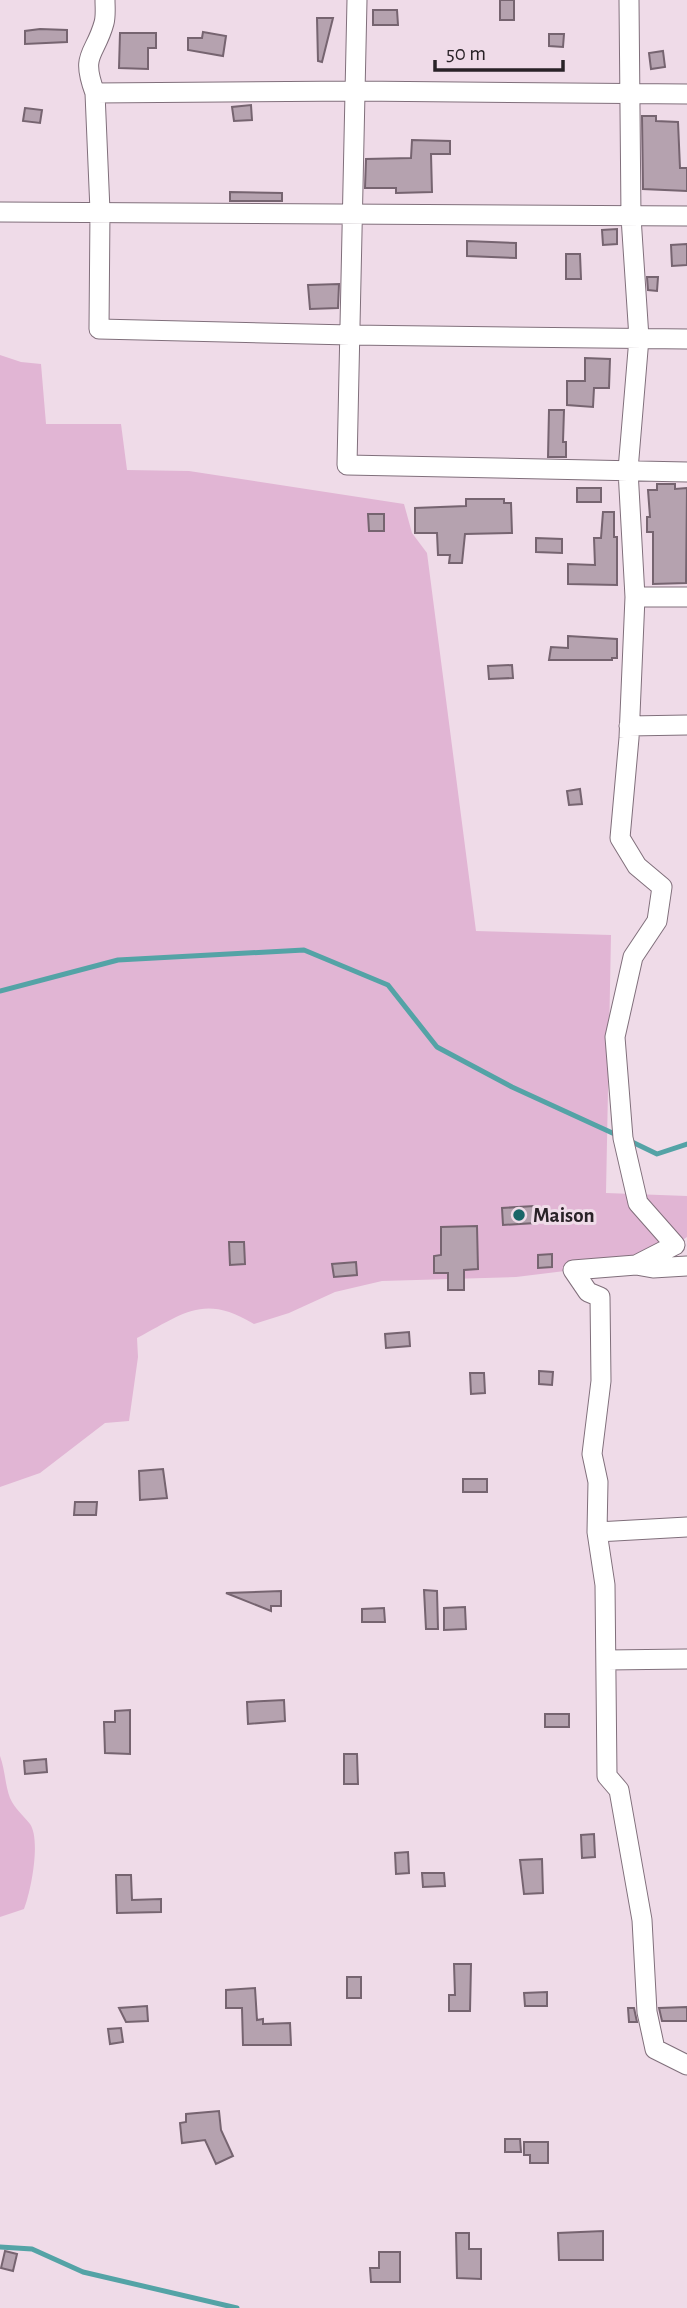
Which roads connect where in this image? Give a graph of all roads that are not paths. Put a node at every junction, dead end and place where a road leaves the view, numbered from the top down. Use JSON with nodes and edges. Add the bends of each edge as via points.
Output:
{"nodes":[{"id":1,"x":105,"y":0,"type":"edge"},
{"id":2,"x":357,"y":0,"type":"edge"},
{"id":3,"x":629,"y":0,"type":"edge"},
{"id":4,"x":356,"y":91,"type":"junction"},
{"id":5,"x":95,"y":93,"type":"junction"},
{"id":6,"x":629,"y":94,"type":"junction"},
{"id":7,"x":687,"y":94,"type":"edge"},
{"id":8,"x":100,"y":211,"type":"junction"},
{"id":9,"x":0,"y":212,"type":"edge"},
{"id":10,"x":353,"y":214,"type":"junction"},
{"id":11,"x":687,"y":216,"type":"edge"},
{"id":12,"x":631,"y":217,"type":"junction"},
{"id":13,"x":350,"y":335,"type":"junction"},
{"id":14,"x":639,"y":338,"type":"junction"},
{"id":15,"x":687,"y":339,"type":"edge"},
{"id":16,"x":628,"y":470,"type":"junction"},
{"id":17,"x":687,"y":472,"type":"edge"},
{"id":18,"x":635,"y":597,"type":"junction"},
{"id":19,"x":687,"y":597,"type":"edge"},
{"id":20,"x":687,"y":725,"type":"edge"},
{"id":21,"x":629,"y":726,"type":"junction"},
{"id":22,"x":636,"y":1265,"type":"junction"},
{"id":23,"x":687,"y":1266,"type":"edge"},
{"id":24,"x":687,"y":1527,"type":"edge"},
{"id":25,"x":597,"y":1532,"type":"junction"},
{"id":26,"x":687,"y":1659,"type":"edge"},
{"id":27,"x":607,"y":1660,"type":"junction"},
{"id":28,"x":687,"y":2065,"type":"edge"}],
"edges":[{"from":1,"to":5,"type":"street","via":[[104,22],[89,55]]},
{"from":2,"to":4,"type":"street"},
{"from":3,"to":6,"type":"street"},
{"from":4,"to":5,"type":"street"},
{"from":4,"to":6,"type":"street"},
{"from":4,"to":10,"type":"street"},
{"from":5,"to":8,"type":"street"},
{"from":6,"to":7,"type":"street"},
{"from":6,"to":12,"type":"street"},
{"from":8,"to":9,"type":"street"},
{"from":8,"to":10,"type":"street"},
{"from":8,"to":13,"type":"street","via":[[99,329]]},
{"from":10,"to":12,"type":"street"},
{"from":10,"to":13,"type":"street"},
{"from":11,"to":12,"type":"street"},
{"from":12,"to":14,"type":"street"},
{"from":13,"to":14,"type":"street"},
{"from":13,"to":16,"type":"street","via":[[347,465]]},
{"from":14,"to":15,"type":"street"},
{"from":14,"to":16,"type":"street"},
{"from":16,"to":17,"type":"street"},
{"from":16,"to":18,"type":"street"},
{"from":18,"to":19,"type":"street"},
{"from":18,"to":21,"type":"street"},
{"from":20,"to":21,"type":"street"},
{"from":21,"to":22,"type":"street","via":[[620,838],[637,866],[662,887],[657,921],[633,957],[615,1037],[619,1105],[638,1203],[676,1245]]},
{"from":22,"to":23,"type":"street"},
{"from":22,"to":25,"type":"street","via":[[573,1270],[588,1292],[600,1297],[601,1381],[592,1454],[598,1482]]},
{"from":24,"to":25,"type":"street"},
{"from":25,"to":27,"type":"street","via":[[605,1586]]},
{"from":26,"to":27,"type":"street"},
{"from":27,"to":28,"type":"street","via":[[607,1776],[619,1790],[642,1920],[647,2012],[655,2049]]}]}
